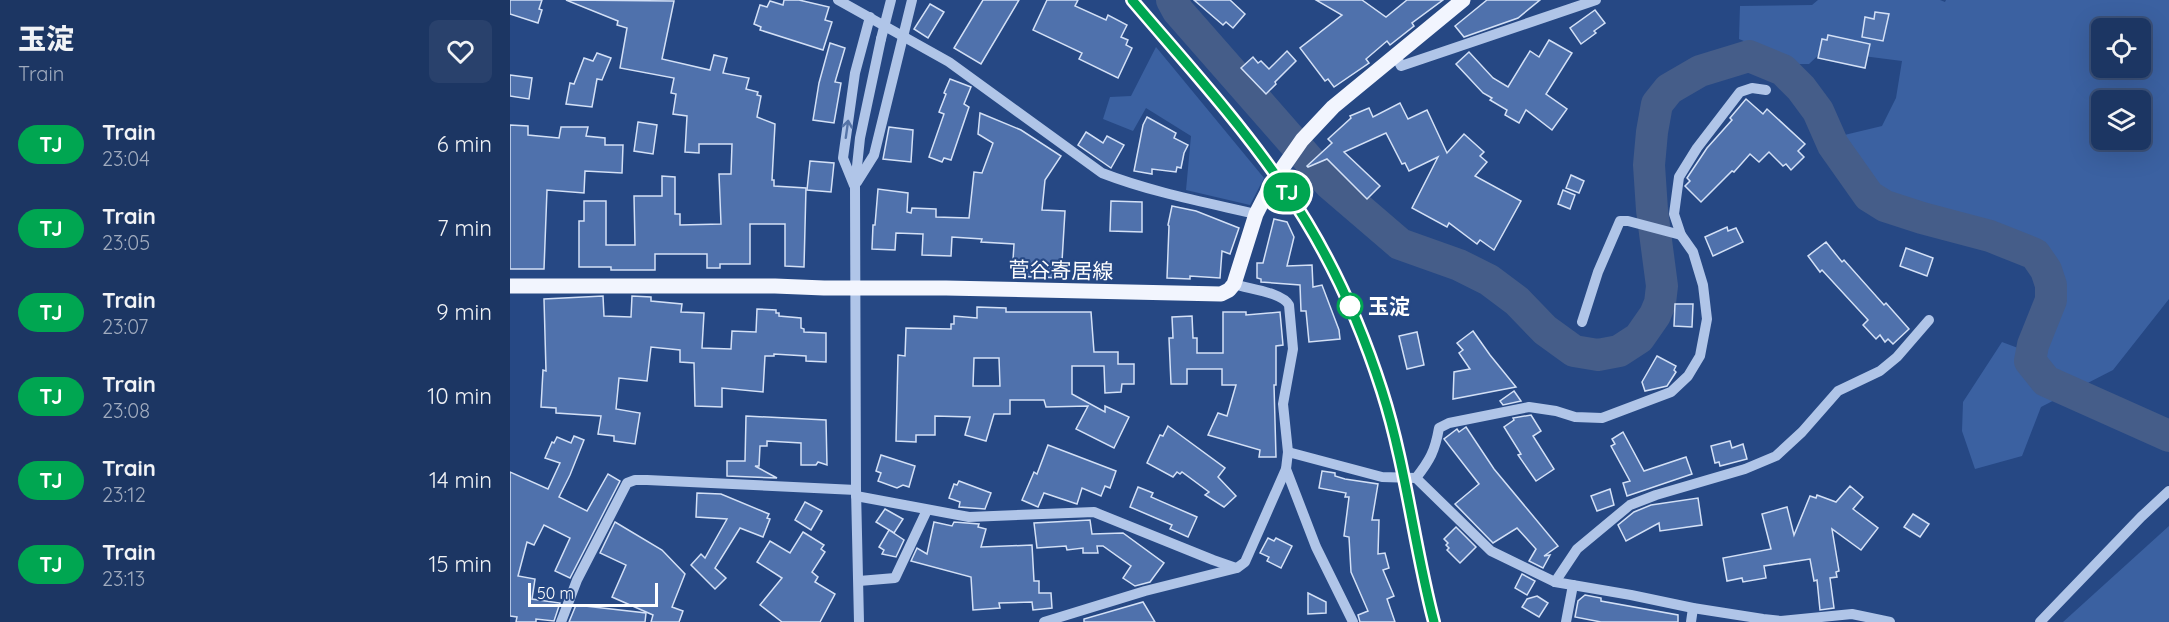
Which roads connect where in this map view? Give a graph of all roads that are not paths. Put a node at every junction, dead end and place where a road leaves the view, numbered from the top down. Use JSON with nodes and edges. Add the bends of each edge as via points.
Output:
{"nodes":[{"id":1,"x":838,"y":0,"type":"edge"},
{"id":2,"x":891,"y":0,"type":"edge"},
{"id":3,"x":912,"y":0,"type":"edge"},
{"id":4,"x":1463,"y":0,"type":"edge"},
{"id":5,"x":1596,"y":0,"type":"edge"},
{"id":6,"x":870,"y":16,"type":"junction"},
{"id":7,"x":902,"y":35,"type":"junction"},
{"id":8,"x":1396,"y":56,"type":"junction"},
{"id":9,"x":1766,"y":90,"type":"dead end"},
{"id":10,"x":855,"y":185,"type":"junction"},
{"id":11,"x":1256,"y":214,"type":"junction"},
{"id":12,"x":1681,"y":235,"type":"junction"},
{"id":13,"x":1234,"y":284,"type":"junction"},
{"id":14,"x":510,"y":286,"type":"edge"},
{"id":15,"x":855,"y":288,"type":"junction"},
{"id":16,"x":1929,"y":320,"type":"dead end"},
{"id":17,"x":1582,"y":322,"type":"dead end"},
{"id":18,"x":1288,"y":452,"type":"junction"},
{"id":19,"x":1286,"y":469,"type":"junction"},
{"id":20,"x":1416,"y":478,"type":"junction"},
{"id":21,"x":2169,"y":491,"type":"edge"},
{"id":22,"x":856,"y":493,"type":"junction"},
{"id":23,"x":927,"y":510,"type":"junction"},
{"id":24,"x":1237,"y":568,"type":"junction"},
{"id":25,"x":859,"y":581,"type":"junction"},
{"id":26,"x":1555,"y":582,"type":"junction"},
{"id":27,"x":1573,"y":585,"type":"junction"},
{"id":28,"x":1693,"y":608,"type":"junction"},
{"id":29,"x":561,"y":622,"type":"edge"},
{"id":30,"x":858,"y":622,"type":"edge"},
{"id":31,"x":1044,"y":622,"type":"edge"},
{"id":32,"x":1353,"y":622,"type":"edge"},
{"id":33,"x":1566,"y":622,"type":"edge"},
{"id":34,"x":1691,"y":622,"type":"edge"},
{"id":35,"x":1890,"y":622,"type":"edge"},
{"id":36,"x":2040,"y":622,"type":"edge"}],
"edges":[{"from":1,"to":6,"type":"street"},
{"from":2,"to":10,"type":"street","bridge":true,"via":[[860,138]]},
{"from":3,"to":7,"type":"street"},
{"from":4,"to":8,"type":"main road"},
{"from":5,"to":8,"type":"street","via":[[1401,66]]},
{"from":6,"to":7,"type":"street"},
{"from":10,"to":6,"type":"street","one_way":true,"via":[[843,158],[855,74]]},
{"from":7,"to":10,"type":"street","via":[[874,155]]},
{"from":7,"to":11,"type":"street","via":[[949,62],[1102,173]]},
{"from":8,"to":11,"type":"main road","via":[[1333,107],[1302,140]]},
{"from":9,"to":12,"type":"street","via":[[1752,88],[1740,92],[1679,177],[1674,214]]},
{"from":10,"to":15,"type":"street"},
{"from":11,"to":13,"type":"main road"},
{"from":12,"to":17,"type":"street","via":[[1620,221]]},
{"from":12,"to":20,"type":"street","via":[[1693,252],[1703,285],[1707,319],[1700,356],[1688,376],[1671,392],[1602,418],[1575,417],[1529,407],[1449,423],[1439,428],[1431,459]]},
{"from":13,"to":15,"type":"main road","name":"菅谷寄居線","via":[[1221,294]]},
{"from":13,"to":18,"type":"street","via":[[1278,295],[1289,305],[1293,349],[1283,404]]},
{"from":14,"to":15,"type":"main road","name":"菅谷寄居線"},
{"from":15,"to":22,"type":"street"},
{"from":16,"to":26,"type":"street","via":[[1880,371],[1839,391],[1776,456],[1630,505],[1576,549]]},
{"from":18,"to":19,"type":"street"},
{"from":18,"to":20,"type":"street","via":[[1382,477]]},
{"from":19,"to":24,"type":"street","via":[[1245,562]]},
{"from":19,"to":32,"type":"street","via":[[1316,547]]},
{"from":20,"to":26,"type":"street","via":[[1491,551]]},
{"from":21,"to":36,"type":"street"},
{"from":22,"to":23,"type":"street"},
{"from":22,"to":25,"type":"street"},
{"from":22,"to":29,"type":"street","via":[[647,480],[627,483],[577,580]]},
{"from":23,"to":24,"type":"street","via":[[969,517],[1094,512]]},
{"from":23,"to":25,"type":"street","via":[[895,578]]},
{"from":24,"to":31,"type":"street"},
{"from":25,"to":30,"type":"street"},
{"from":26,"to":27,"type":"street"},
{"from":27,"to":28,"type":"street"},
{"from":27,"to":33,"type":"street"},
{"from":28,"to":34,"type":"street"},
{"from":28,"to":35,"type":"street","via":[[1781,621],[1852,614]]}]}
